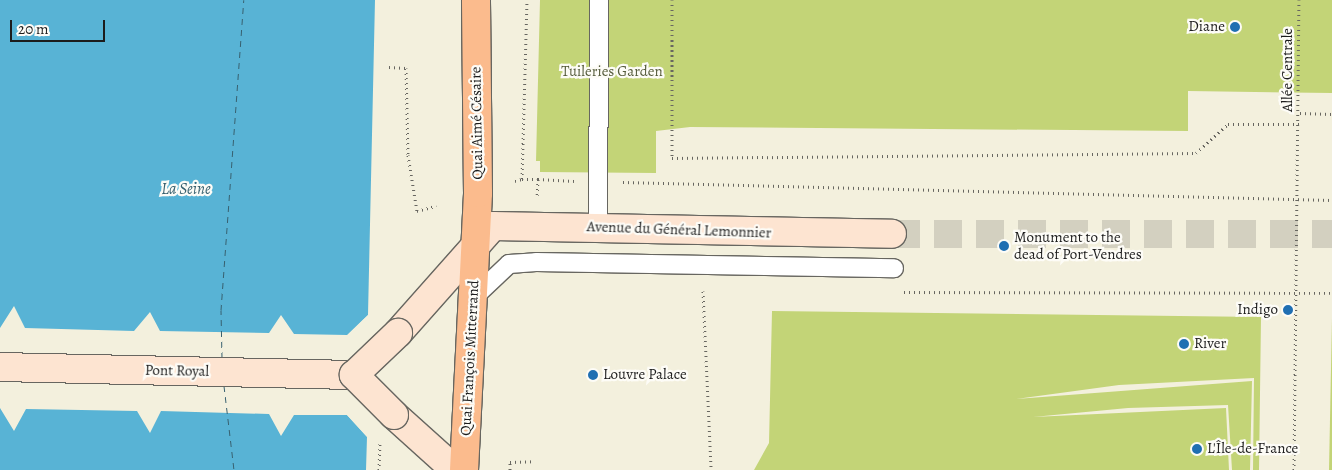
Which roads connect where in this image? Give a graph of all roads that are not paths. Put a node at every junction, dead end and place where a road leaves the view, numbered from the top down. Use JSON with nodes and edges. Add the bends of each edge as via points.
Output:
{"nodes":[{"id":1,"x":476,"y":0,"type":"edge"},
{"id":2,"x":599,"y":0,"type":"edge"},
{"id":3,"x":598,"y":227,"type":"junction"},
{"id":4,"x":892,"y":234,"type":"tunnel mouth"},
{"id":5,"x":475,"y":246,"type":"junction"},
{"id":6,"x":894,"y":268,"type":"dead end"},
{"id":7,"x":472,"y":299,"type":"junction"},
{"id":8,"x":0,"y":367,"type":"edge"},
{"id":9,"x":354,"y":375,"type":"junction"},
{"id":10,"x":455,"y":470,"type":"edge"},
{"id":11,"x":464,"y":470,"type":"edge"}],
"edges":[{"from":1,"to":5,"type":"main road","name":"Quai Aimé Césaire"},
{"from":2,"to":3,"type":"lane"},
{"from":3,"to":4,"type":"main road","name":"Avenue du Général Lemonnier"},
{"from":3,"to":5,"type":"main road","name":"Avenue du Général Lemonnier","via":[[493,226]]},
{"from":5,"to":7,"type":"main road","name":"Quai François Mitterrand"},
{"from":5,"to":9,"type":"main road","bridge":true,"via":[[398,333]]},
{"from":6,"to":7,"type":"lane","via":[[536,262],[509,264]]},
{"from":7,"to":11,"type":"main road","name":"Quai François Mitterrand"},
{"from":8,"to":9,"type":"main road","name":"Pont Royal"},
{"from":9,"to":10,"type":"main road","bridge":true}]}
